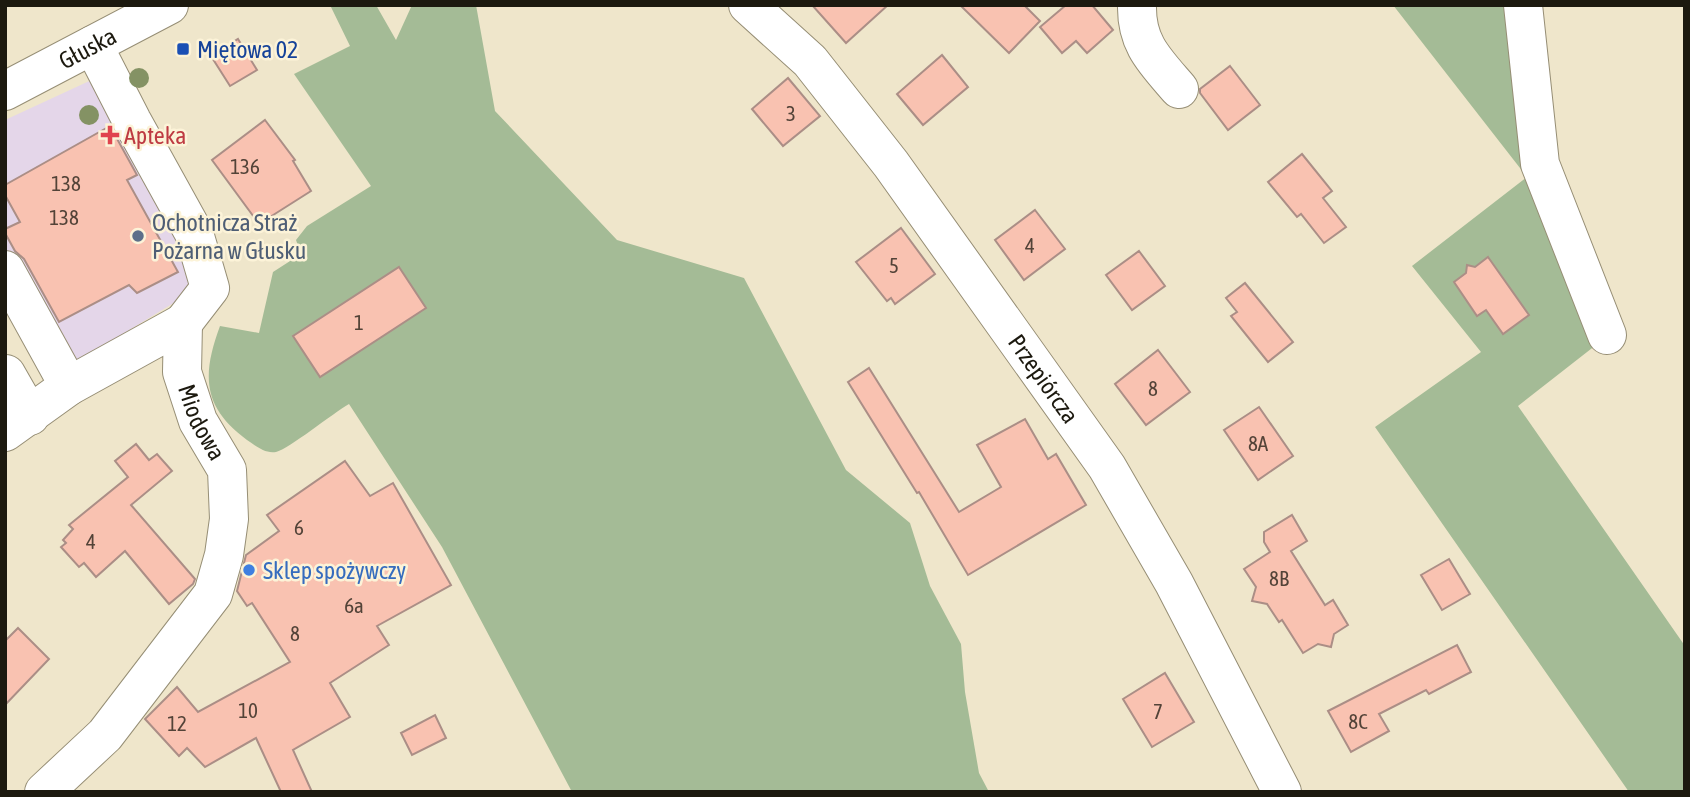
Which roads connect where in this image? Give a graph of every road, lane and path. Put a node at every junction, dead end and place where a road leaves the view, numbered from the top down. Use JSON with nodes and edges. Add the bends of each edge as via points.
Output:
{"nodes":[{"id":1,"x":169,"y":5,"type":"edge"},
{"id":2,"x":748,"y":5,"type":"edge"},
{"id":3,"x":1138,"y":5,"type":"edge"},
{"id":4,"x":1523,"y":5,"type":"edge"},
{"id":5,"x":93,"y":45,"type":"junction"},
{"id":6,"x":1179,"y":89,"type":"dead end"},
{"id":7,"x":5,"y":91,"type":"edge"},
{"id":8,"x":5,"y":270,"type":"edge"},
{"id":9,"x":183,"y":323,"type":"junction"},
{"id":10,"x":1607,"y":335,"type":"dead end"},
{"id":11,"x":6,"y":374,"type":"edge"},
{"id":12,"x":69,"y":386,"type":"junction"},
{"id":13,"x":18,"y":424,"type":"edge"},
{"id":14,"x":44,"y":792,"type":"edge"},
{"id":15,"x":1282,"y":792,"type":"edge"}],
"edges":[{"from":1,"to":5,"type":"street","name":"Głuska"},
{"from":2,"to":15,"type":"street","name":"Przepiórcza","via":[[810,61],[891,164],[1107,467],[1174,583]]},
{"from":3,"to":6,"type":"street","via":[[1137,26],[1146,47]]},
{"from":4,"to":10,"type":"street","via":[[1540,164]]},
{"from":5,"to":7,"type":"street","name":"Głuska"},
{"from":5,"to":9,"type":"street","via":[[194,233],[210,288]]},
{"from":8,"to":12,"type":"street"},
{"from":9,"to":12,"type":"street"},
{"from":9,"to":14,"type":"street","name":"Miodowa","via":[[182,372],[198,421],[227,470],[229,519],[213,594],[105,735]]},
{"from":11,"to":13,"type":"street"},
{"from":12,"to":13,"type":"street"}]}
